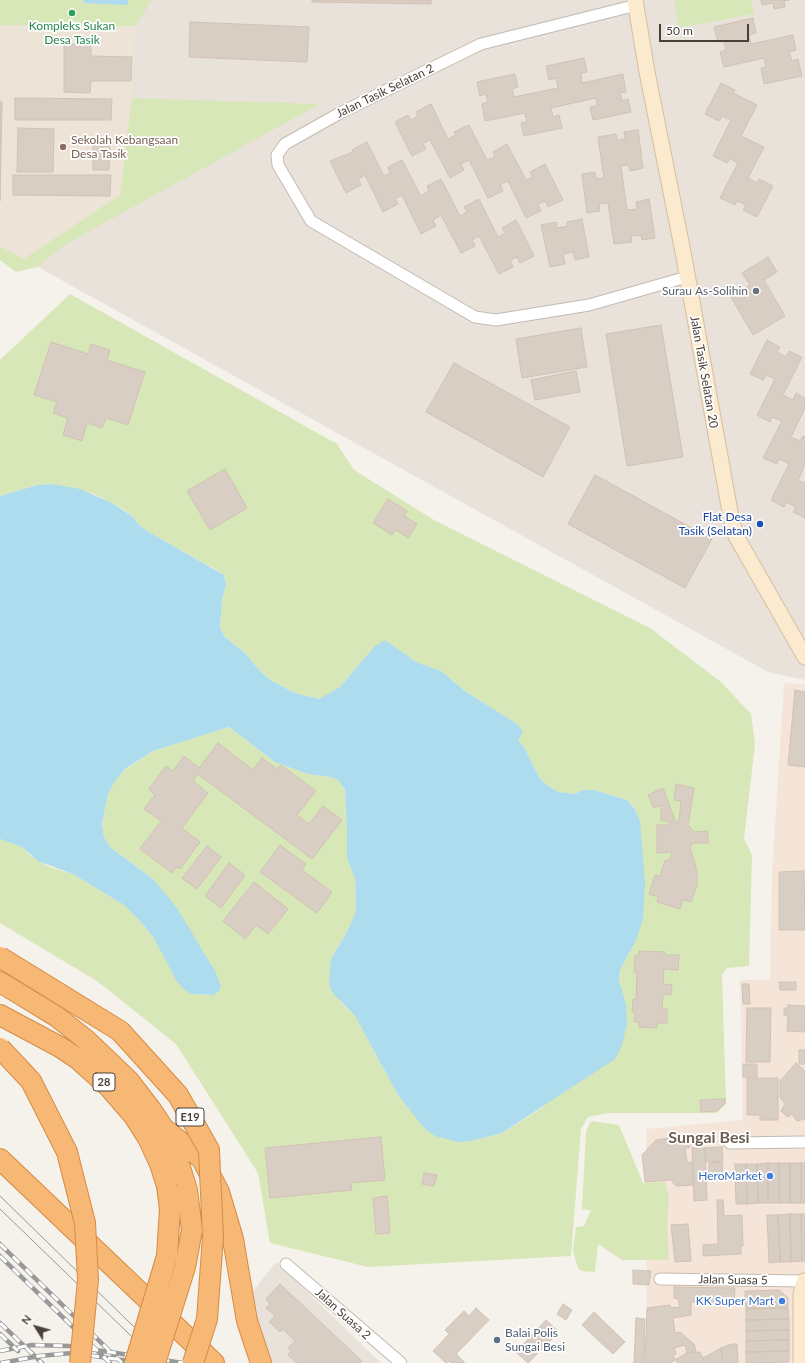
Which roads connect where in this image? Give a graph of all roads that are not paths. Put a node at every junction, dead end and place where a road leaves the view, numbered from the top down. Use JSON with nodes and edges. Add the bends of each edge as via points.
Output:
{"nodes":[{"id":1,"x":636,"y":3,"type":"edge"},
{"id":2,"x":687,"y":277,"type":"junction"},
{"id":3,"x":805,"y":657,"type":"edge"},
{"id":4,"x":0,"y":957,"type":"edge"},
{"id":5,"x":0,"y":982,"type":"edge"},
{"id":6,"x":0,"y":1015,"type":"edge"},
{"id":7,"x":0,"y":1048,"type":"edge"},
{"id":8,"x":164,"y":1129,"type":"junction"},
{"id":9,"x":805,"y":1142,"type":"edge"},
{"id":10,"x":730,"y":1143,"type":"dead end"},
{"id":11,"x":0,"y":1159,"type":"edge"},
{"id":12,"x":286,"y":1264,"type":"dead end"},
{"id":13,"x":660,"y":1278,"type":"dead end"},
{"id":14,"x":805,"y":1282,"type":"edge"},
{"id":15,"x":258,"y":1356,"type":"edge"},
{"id":16,"x":80,"y":1363,"type":"edge"},
{"id":17,"x":135,"y":1363,"type":"edge"},
{"id":18,"x":155,"y":1363,"type":"edge"},
{"id":19,"x":193,"y":1363,"type":"edge"},
{"id":20,"x":214,"y":1363,"type":"edge"},
{"id":21,"x":401,"y":1363,"type":"edge"},
{"id":22,"x":801,"y":1363,"type":"edge"}],
"edges":[{"from":1,"to":2,"type":"street","name":"Jalan Tasik Selatan 20","via":[[646,72]]},
{"from":1,"to":2,"type":"street","name":"Jalan Tasik Selatan 2","via":[[481,44],[340,113],[285,144],[277,155],[278,165],[311,221],[475,317],[496,320],[589,305]]},
{"from":2,"to":3,"type":"street","name":"Jalan Tasik Selatan 20","via":[[735,533]]},
{"from":4,"to":19,"type":"highway","number":"E19","bridge":true,"via":[[120,1031],[178,1096],[209,1150],[213,1237],[207,1319]]},
{"from":5,"to":8,"type":"highway","number":"28","via":[[56,1016],[85,1039],[129,1081]]},
{"from":6,"to":17,"type":"highway","number":"28","bridge":true,"via":[[78,1059],[134,1116],[160,1164],[167,1186],[170,1209],[167,1256]]},
{"from":7,"to":16,"type":"highway","bridge":true,"via":[[31,1081],[67,1152],[85,1223],[88,1273]]},
{"from":8,"to":15,"type":"highway","bridge":true,"via":[[202,1159],[219,1192],[233,1239],[248,1321]]},
{"from":8,"to":18,"type":"highway","number":"28","bridge":true,"via":[[174,1148],[188,1190],[192,1230],[185,1267]]},
{"from":9,"to":10,"type":"street"},
{"from":11,"to":20,"type":"highway"},
{"from":12,"to":21,"type":"street","name":"Jalan Suasa 2"},
{"from":13,"to":14,"type":"street","name":"Jalan Suasa 5"},
{"from":14,"to":22,"type":"street","via":[[801,1295]]}]}
